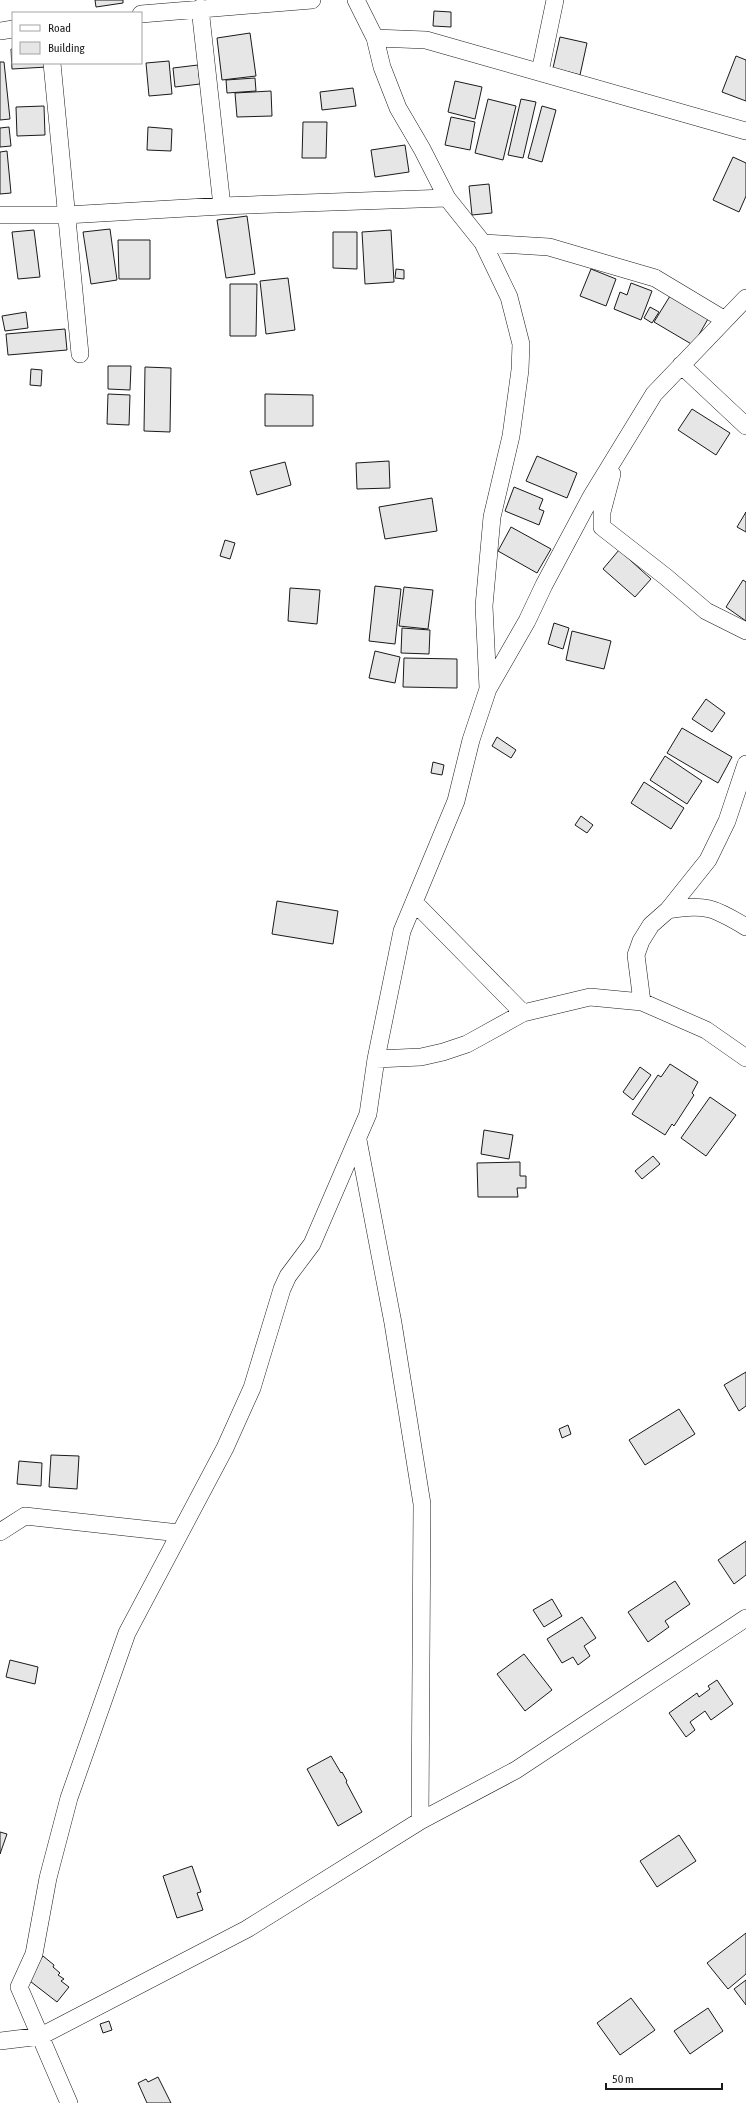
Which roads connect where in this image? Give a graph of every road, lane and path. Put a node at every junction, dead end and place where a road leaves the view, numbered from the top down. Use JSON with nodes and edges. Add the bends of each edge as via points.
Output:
{"nodes":[{"id":1,"x":312,"y":0,"type":"edge"},
{"id":2,"x":356,"y":0,"type":"edge"},
{"id":3,"x":555,"y":0,"type":"edge"},
{"id":4,"x":200,"y":8,"type":"junction"},
{"id":5,"x":142,"y":14,"type":"edge"},
{"id":6,"x":12,"y":29,"type":"edge"},
{"id":7,"x":0,"y":31,"type":"edge"},
{"id":8,"x":375,"y":38,"type":"junction"},
{"id":9,"x":52,"y":64,"type":"edge"},
{"id":10,"x":540,"y":72,"type":"junction"},
{"id":11,"x":746,"y":131,"type":"edge"},
{"id":12,"x":447,"y":198,"type":"junction"},
{"id":13,"x":222,"y":206,"type":"junction"},
{"id":14,"x":0,"y":215,"type":"edge"},
{"id":15,"x":66,"y":215,"type":"junction"},
{"id":16,"x":483,"y":243,"type":"junction"},
{"id":17,"x":746,"y":298,"type":"edge"},
{"id":18,"x":725,"y":320,"type":"junction"},
{"id":19,"x":80,"y":354,"type":"dead end"},
{"id":20,"x":681,"y":365,"type":"junction"},
{"id":21,"x":746,"y":426,"type":"edge"},
{"id":22,"x":613,"y":462,"type":"junction"},
{"id":23,"x":746,"y":631,"type":"edge"},
{"id":24,"x":488,"y":688,"type":"junction"},
{"id":25,"x":746,"y":764,"type":"edge"},
{"id":26,"x":414,"y":902,"type":"junction"},
{"id":27,"x":668,"y":910,"type":"junction"},
{"id":28,"x":746,"y":927,"type":"edge"},
{"id":29,"x":642,"y":1002,"type":"junction"},
{"id":30,"x":523,"y":1013,"type":"junction"},
{"id":31,"x":746,"y":1058,"type":"edge"},
{"id":32,"x":376,"y":1059,"type":"junction"},
{"id":33,"x":358,"y":1140,"type":"junction"},
{"id":34,"x":0,"y":1532,"type":"edge"},
{"id":35,"x":179,"y":1533,"type":"junction"},
{"id":36,"x":746,"y":1618,"type":"edge"},
{"id":37,"x":420,"y":1821,"type":"junction"},
{"id":38,"x":41,"y":2036,"type":"junction"},
{"id":39,"x":0,"y":2041,"type":"edge"},
{"id":40,"x":69,"y":2103,"type":"edge"}],
"edges":[{"from":1,"to":4,"type":"street"},
{"from":2,"to":8,"type":"street"},
{"from":3,"to":10,"type":"street"},
{"from":4,"to":5,"type":"street"},
{"from":4,"to":13,"type":"street"},
{"from":6,"to":7,"type":"street"},
{"from":8,"to":10,"type":"street","via":[[426,40]]},
{"from":8,"to":12,"type":"street","via":[[382,67],[398,108]]},
{"from":9,"to":15,"type":"street"},
{"from":10,"to":11,"type":"street"},
{"from":12,"to":13,"type":"street"},
{"from":12,"to":16,"type":"street"},
{"from":13,"to":15,"type":"street"},
{"from":14,"to":15,"type":"street"},
{"from":15,"to":19,"type":"street"},
{"from":16,"to":18,"type":"street","via":[[550,247],[655,278]]},
{"from":16,"to":24,"type":"street","via":[[509,297],[521,344],[511,436],[492,517],[484,606]]},
{"from":17,"to":18,"type":"street"},
{"from":18,"to":20,"type":"street"},
{"from":20,"to":21,"type":"street"},
{"from":20,"to":22,"type":"street","via":[[654,394]]},
{"from":22,"to":23,"type":"street","via":[[612,477],[602,512],[602,527],[706,611]]},
{"from":22,"to":24,"type":"street","via":[[591,497],[527,621]]},
{"from":24,"to":26,"type":"street","via":[[471,740],[456,801]]},
{"from":25,"to":27,"type":"street","via":[[727,820],[708,860]]},
{"from":26,"to":30,"type":"street"},
{"from":26,"to":32,"type":"street","via":[[402,931]]},
{"from":27,"to":28,"type":"street","via":[[690,906],[709,908]]},
{"from":27,"to":29,"type":"street","via":[[651,925],[636,955]]},
{"from":29,"to":30,"type":"street","via":[[590,996]]},
{"from":29,"to":31,"type":"street","via":[[706,1030]]},
{"from":30,"to":32,"type":"street","via":[[467,1044],[443,1052],[421,1057]]},
{"from":32,"to":33,"type":"street","via":[[368,1114]]},
{"from":33,"to":35,"type":"street","via":[[312,1244],[288,1276],[282,1289],[252,1388],[225,1448]]},
{"from":33,"to":37,"type":"street","via":[[393,1323],[422,1504]]},
{"from":34,"to":35,"type":"street","via":[[25,1516]]},
{"from":35,"to":38,"type":"street","via":[[127,1632],[69,1798],[48,1878],[34,1954],[19,1987]]},
{"from":36,"to":37,"type":"street","via":[[516,1770]]},
{"from":37,"to":38,"type":"street","via":[[247,1929]]},
{"from":38,"to":39,"type":"street"},
{"from":38,"to":40,"type":"street"}]}
